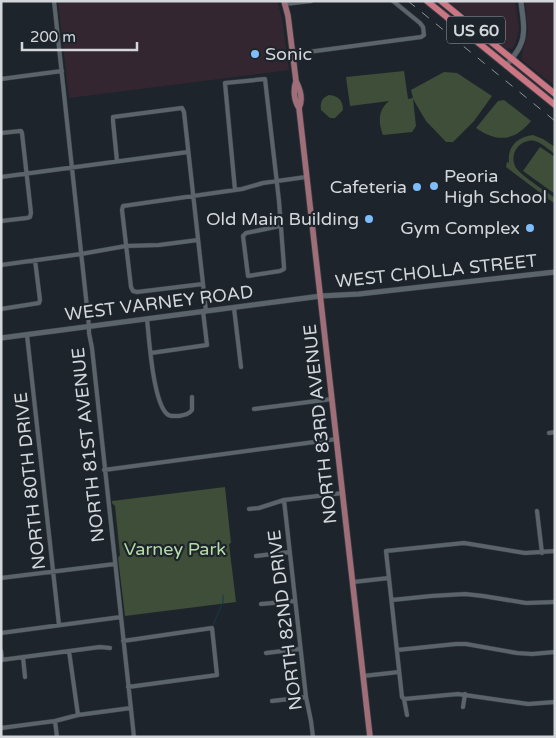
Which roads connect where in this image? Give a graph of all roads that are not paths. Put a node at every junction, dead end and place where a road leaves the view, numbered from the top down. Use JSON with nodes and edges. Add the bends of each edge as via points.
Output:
{"nodes":[{"id":1,"x":54,"y":1,"type":"edge"},
{"id":2,"x":311,"y":1,"type":"edge"},
{"id":3,"x":393,"y":1,"type":"edge"},
{"id":4,"x":427,"y":1,"type":"edge"},
{"id":5,"x":441,"y":1,"type":"edge"},
{"id":6,"x":521,"y":1,"type":"edge"},
{"id":7,"x":285,"y":3,"type":"edge"},
{"id":8,"x":293,"y":54,"type":"junction"},
{"id":9,"x":511,"y":59,"type":"junction"},
{"id":10,"x":506,"y":66,"type":"junction"},
{"id":11,"x":62,"y":71,"type":"junction"},
{"id":12,"x":1,"y":79,"type":"edge"},
{"id":13,"x":555,"y":94,"type":"edge"},
{"id":14,"x":555,"y":105,"type":"edge"},
{"id":15,"x":1,"y":133,"type":"edge"},
{"id":16,"x":188,"y":152,"type":"junction"},
{"id":17,"x":118,"y":161,"type":"junction"},
{"id":18,"x":72,"y":167,"type":"junction"},
{"id":19,"x":26,"y":174,"type":"junction"},
{"id":20,"x":1,"y":177,"type":"edge"},
{"id":21,"x":306,"y":177,"type":"junction"},
{"id":22,"x":277,"y":181,"type":"junction"},
{"id":23,"x":235,"y":190,"type":"junction"},
{"id":24,"x":193,"y":196,"type":"junction"},
{"id":25,"x":1,"y":221,"type":"edge"},
{"id":26,"x":280,"y":226,"type":"junction"},
{"id":27,"x":198,"y":240,"type":"junction"},
{"id":28,"x":126,"y":246,"type":"junction"},
{"id":29,"x":81,"y":254,"type":"junction"},
{"id":30,"x":35,"y":260,"type":"junction"},
{"id":31,"x":1,"y":265,"type":"edge"},
{"id":32,"x":555,"y":272,"type":"edge"},
{"id":33,"x":203,"y":284,"type":"junction"},
{"id":34,"x":321,"y":296,"type":"junction"},
{"id":35,"x":234,"y":308,"type":"junction"},
{"id":36,"x":1,"y":309,"type":"edge"},
{"id":37,"x":205,"y":311,"type":"junction"},
{"id":38,"x":147,"y":319,"type":"junction"},
{"id":39,"x":89,"y":326,"type":"junction"},
{"id":40,"x":27,"y":335,"type":"junction"},
{"id":41,"x":1,"y":338,"type":"edge"},
{"id":42,"x":151,"y":353,"type":"junction"},
{"id":43,"x":241,"y":367,"type":"dead end"},
{"id":44,"x":192,"y":397,"type":"dead end"},
{"id":45,"x":332,"y":399,"type":"junction"},
{"id":46,"x":254,"y":409,"type":"dead end"},
{"id":47,"x":555,"y":432,"type":"edge"},
{"id":48,"x":549,"y":433,"type":"dead end"},
{"id":49,"x":337,"y":439,"type":"junction"},
{"id":50,"x":104,"y":470,"type":"junction"},
{"id":51,"x":343,"y":493,"type":"junction"},
{"id":52,"x":284,"y":500,"type":"junction"},
{"id":53,"x":249,"y":509,"type":"dead end"},
{"id":54,"x":537,"y":511,"type":"dead end"},
{"id":55,"x":555,"y":551,"type":"edge"},
{"id":56,"x":290,"y":552,"type":"junction"},
{"id":57,"x":542,"y":553,"type":"junction"},
{"id":58,"x":256,"y":556,"type":"dead end"},
{"id":59,"x":115,"y":564,"type":"junction"},
{"id":60,"x":54,"y":572,"type":"junction"},
{"id":61,"x":1,"y":578,"type":"edge"},
{"id":62,"x":389,"y":578,"type":"junction"},
{"id":63,"x":353,"y":582,"type":"junction"},
{"id":64,"x":392,"y":600,"type":"junction"},
{"id":65,"x":295,"y":601,"type":"junction"},
{"id":66,"x":555,"y":602,"type":"edge"},
{"id":67,"x":261,"y":604,"type":"dead end"},
{"id":68,"x":121,"y":617,"type":"junction"},
{"id":69,"x":59,"y":625,"type":"junction"},
{"id":70,"x":1,"y":633,"type":"edge"},
{"id":71,"x":123,"y":641,"type":"junction"},
{"id":72,"x":110,"y":648,"type":"dead end"},
{"id":73,"x":300,"y":649,"type":"junction"},
{"id":74,"x":397,"y":650,"type":"junction"},
{"id":75,"x":1,"y":651,"type":"edge"},
{"id":76,"x":69,"y":651,"type":"junction"},
{"id":77,"x":555,"y":652,"type":"edge"},
{"id":78,"x":266,"y":653,"type":"dead end"},
{"id":79,"x":23,"y":657,"type":"junction"},
{"id":80,"x":2,"y":660,"type":"edge"},
{"id":81,"x":400,"y":672,"type":"junction"},
{"id":82,"x":363,"y":676,"type":"junction"},
{"id":83,"x":26,"y":677,"type":"dead end"},
{"id":84,"x":128,"y":687,"type":"junction"},
{"id":85,"x":465,"y":694,"type":"junction"},
{"id":86,"x":306,"y":697,"type":"junction"},
{"id":87,"x":404,"y":699,"type":"junction"},
{"id":88,"x":272,"y":701,"type":"dead end"},
{"id":89,"x":555,"y":702,"type":"edge"},
{"id":90,"x":463,"y":707,"type":"dead end"},
{"id":91,"x":131,"y":708,"type":"junction"},
{"id":92,"x":78,"y":715,"type":"junction"},
{"id":93,"x":407,"y":715,"type":"dead end"},
{"id":94,"x":55,"y":721,"type":"junction"},
{"id":95,"x":1,"y":728,"type":"edge"},
{"id":96,"x":57,"y":737,"type":"edge"},
{"id":97,"x":134,"y":737,"type":"edge"},
{"id":98,"x":312,"y":737,"type":"edge"},
{"id":99,"x":370,"y":737,"type":"edge"}],
"edges":[{"from":1,"to":11,"type":"street","name":"NORTH 81ST AVENUE"},
{"from":2,"to":7,"type":"street"},
{"from":3,"to":8,"type":"street","via":[[420,23],[424,35]]},
{"from":4,"to":10,"type":"highway","number":"US 60"},
{"from":5,"to":9,"type":"highway","number":"US 60"},
{"from":6,"to":9,"type":"street","via":[[523,37]]},
{"from":7,"to":8,"type":"main road","name":"NORTH 83RD AVENUE"},
{"from":8,"to":21,"type":"main road","name":"NORTH 83RD AVENUE","via":[[301,103]]},
{"from":9,"to":10,"type":"street"},
{"from":9,"to":13,"type":"highway","number":"US 60"},
{"from":10,"to":14,"type":"highway","number":"US 60"},
{"from":11,"to":12,"type":"street"},
{"from":11,"to":18,"type":"street","name":"NORTH 81ST AVENUE"},
{"from":15,"to":19,"type":"street","via":[[21,131]]},
{"from":16,"to":17,"type":"street"},
{"from":16,"to":17,"type":"street","via":[[182,108],[113,117]]},
{"from":16,"to":24,"type":"street"},
{"from":17,"to":18,"type":"street"},
{"from":18,"to":19,"type":"street"},
{"from":18,"to":29,"type":"street","name":"NORTH 81ST AVENUE"},
{"from":19,"to":20,"type":"street"},
{"from":19,"to":25,"type":"street","via":[[30,217]]},
{"from":21,"to":22,"type":"street"},
{"from":21,"to":34,"type":"main road","name":"NORTH 83RD AVENUE"},
{"from":22,"to":23,"type":"street"},
{"from":22,"to":23,"type":"street","via":[[265,78],[228,82],[225,83]]},
{"from":22,"to":26,"type":"street"},
{"from":23,"to":24,"type":"street"},
{"from":24,"to":27,"type":"street"},
{"from":24,"to":28,"type":"street","via":[[123,206]]},
{"from":26,"to":26,"type":"street","via":[[243,236],[248,276],[284,269]]},
{"from":27,"to":28,"type":"street","via":[[159,246]]},
{"from":27,"to":33,"type":"street"},
{"from":28,"to":29,"type":"street"},
{"from":28,"to":33,"type":"street","via":[[133,291]]},
{"from":29,"to":30,"type":"street"},
{"from":29,"to":39,"type":"street","name":"NORTH 81ST AVENUE"},
{"from":30,"to":31,"type":"street"},
{"from":30,"to":36,"type":"street","via":[[38,303]]},
{"from":32,"to":34,"type":"street","name":"WEST CHOLLA STREET"},
{"from":33,"to":37,"type":"street"},
{"from":34,"to":35,"type":"street","name":"WEST VARNEY ROAD"},
{"from":34,"to":45,"type":"main road","name":"NORTH 83RD AVENUE"},
{"from":35,"to":37,"type":"street","name":"WEST VARNEY ROAD"},
{"from":35,"to":43,"type":"street"},
{"from":37,"to":38,"type":"street","name":"WEST VARNEY ROAD"},
{"from":37,"to":42,"type":"street","via":[[207,346]]},
{"from":38,"to":39,"type":"street","name":"WEST VARNEY ROAD"},
{"from":38,"to":42,"type":"street"},
{"from":39,"to":40,"type":"street","name":"WEST VARNEY ROAD"},
{"from":39,"to":50,"type":"street","name":"NORTH 81ST AVENUE"},
{"from":40,"to":41,"type":"street","name":"WEST VARNEY ROAD"},
{"from":40,"to":60,"type":"street","name":"NORTH 80TH DRIVE"},
{"from":42,"to":44,"type":"street","via":[[155,383],[162,407],[168,415],[190,413]]},
{"from":45,"to":46,"type":"street"},
{"from":45,"to":49,"type":"main road","name":"NORTH 83RD AVENUE"},
{"from":47,"to":48,"type":"street"},
{"from":49,"to":50,"type":"street"},
{"from":49,"to":51,"type":"main road","name":"NORTH 83RD AVENUE"},
{"from":50,"to":59,"type":"street","name":"NORTH 81ST AVENUE"},
{"from":51,"to":52,"type":"street"},
{"from":51,"to":63,"type":"main road","name":"NORTH 83RD AVENUE"},
{"from":52,"to":53,"type":"street"},
{"from":52,"to":56,"type":"street","name":"NORTH 82ND DRIVE"},
{"from":54,"to":57,"type":"street"},
{"from":55,"to":57,"type":"street"},
{"from":56,"to":58,"type":"street"},
{"from":56,"to":65,"type":"street","name":"NORTH 82ND DRIVE"},
{"from":57,"to":62,"type":"street","via":[[464,543],[386,551]]},
{"from":59,"to":60,"type":"street"},
{"from":59,"to":68,"type":"street","name":"NORTH 81ST AVENUE"},
{"from":60,"to":61,"type":"street"},
{"from":60,"to":69,"type":"street","name":"NORTH 80TH DRIVE"},
{"from":62,"to":63,"type":"street"},
{"from":62,"to":64,"type":"street"},
{"from":63,"to":82,"type":"main road","name":"NORTH 83RD AVENUE"},
{"from":64,"to":66,"type":"street","via":[[465,594],[526,603]]},
{"from":64,"to":74,"type":"street"},
{"from":65,"to":67,"type":"street"},
{"from":65,"to":73,"type":"street","name":"NORTH 82ND DRIVE"},
{"from":68,"to":69,"type":"street"},
{"from":68,"to":71,"type":"street","name":"NORTH 81ST AVENUE"},
{"from":69,"to":70,"type":"street"},
{"from":71,"to":84,"type":"street","name":"NORTH 81ST AVENUE"},
{"from":71,"to":84,"type":"street","via":[[212,628],[218,676]]},
{"from":72,"to":76,"type":"street"},
{"from":73,"to":78,"type":"street"},
{"from":73,"to":86,"type":"street","name":"NORTH 82ND DRIVE"},
{"from":74,"to":77,"type":"street","via":[[466,644],[517,653]]},
{"from":74,"to":81,"type":"street"},
{"from":75,"to":80,"type":"street"},
{"from":76,"to":79,"type":"street"},
{"from":76,"to":92,"type":"street"},
{"from":79,"to":80,"type":"street"},
{"from":79,"to":83,"type":"street"},
{"from":81,"to":82,"type":"street"},
{"from":81,"to":87,"type":"street"},
{"from":82,"to":99,"type":"main road","name":"NORTH 83RD AVENUE"},
{"from":84,"to":91,"type":"street","name":"NORTH 81ST AVENUE"},
{"from":85,"to":87,"type":"street"},
{"from":85,"to":89,"type":"street","via":[[528,704]]},
{"from":85,"to":90,"type":"street"},
{"from":86,"to":88,"type":"street"},
{"from":86,"to":98,"type":"street","name":"NORTH 82ND DRIVE"},
{"from":87,"to":93,"type":"street"},
{"from":91,"to":92,"type":"street"},
{"from":91,"to":97,"type":"street","name":"NORTH 81ST AVENUE"},
{"from":92,"to":94,"type":"street"},
{"from":94,"to":95,"type":"street"},
{"from":94,"to":96,"type":"street"}]}
